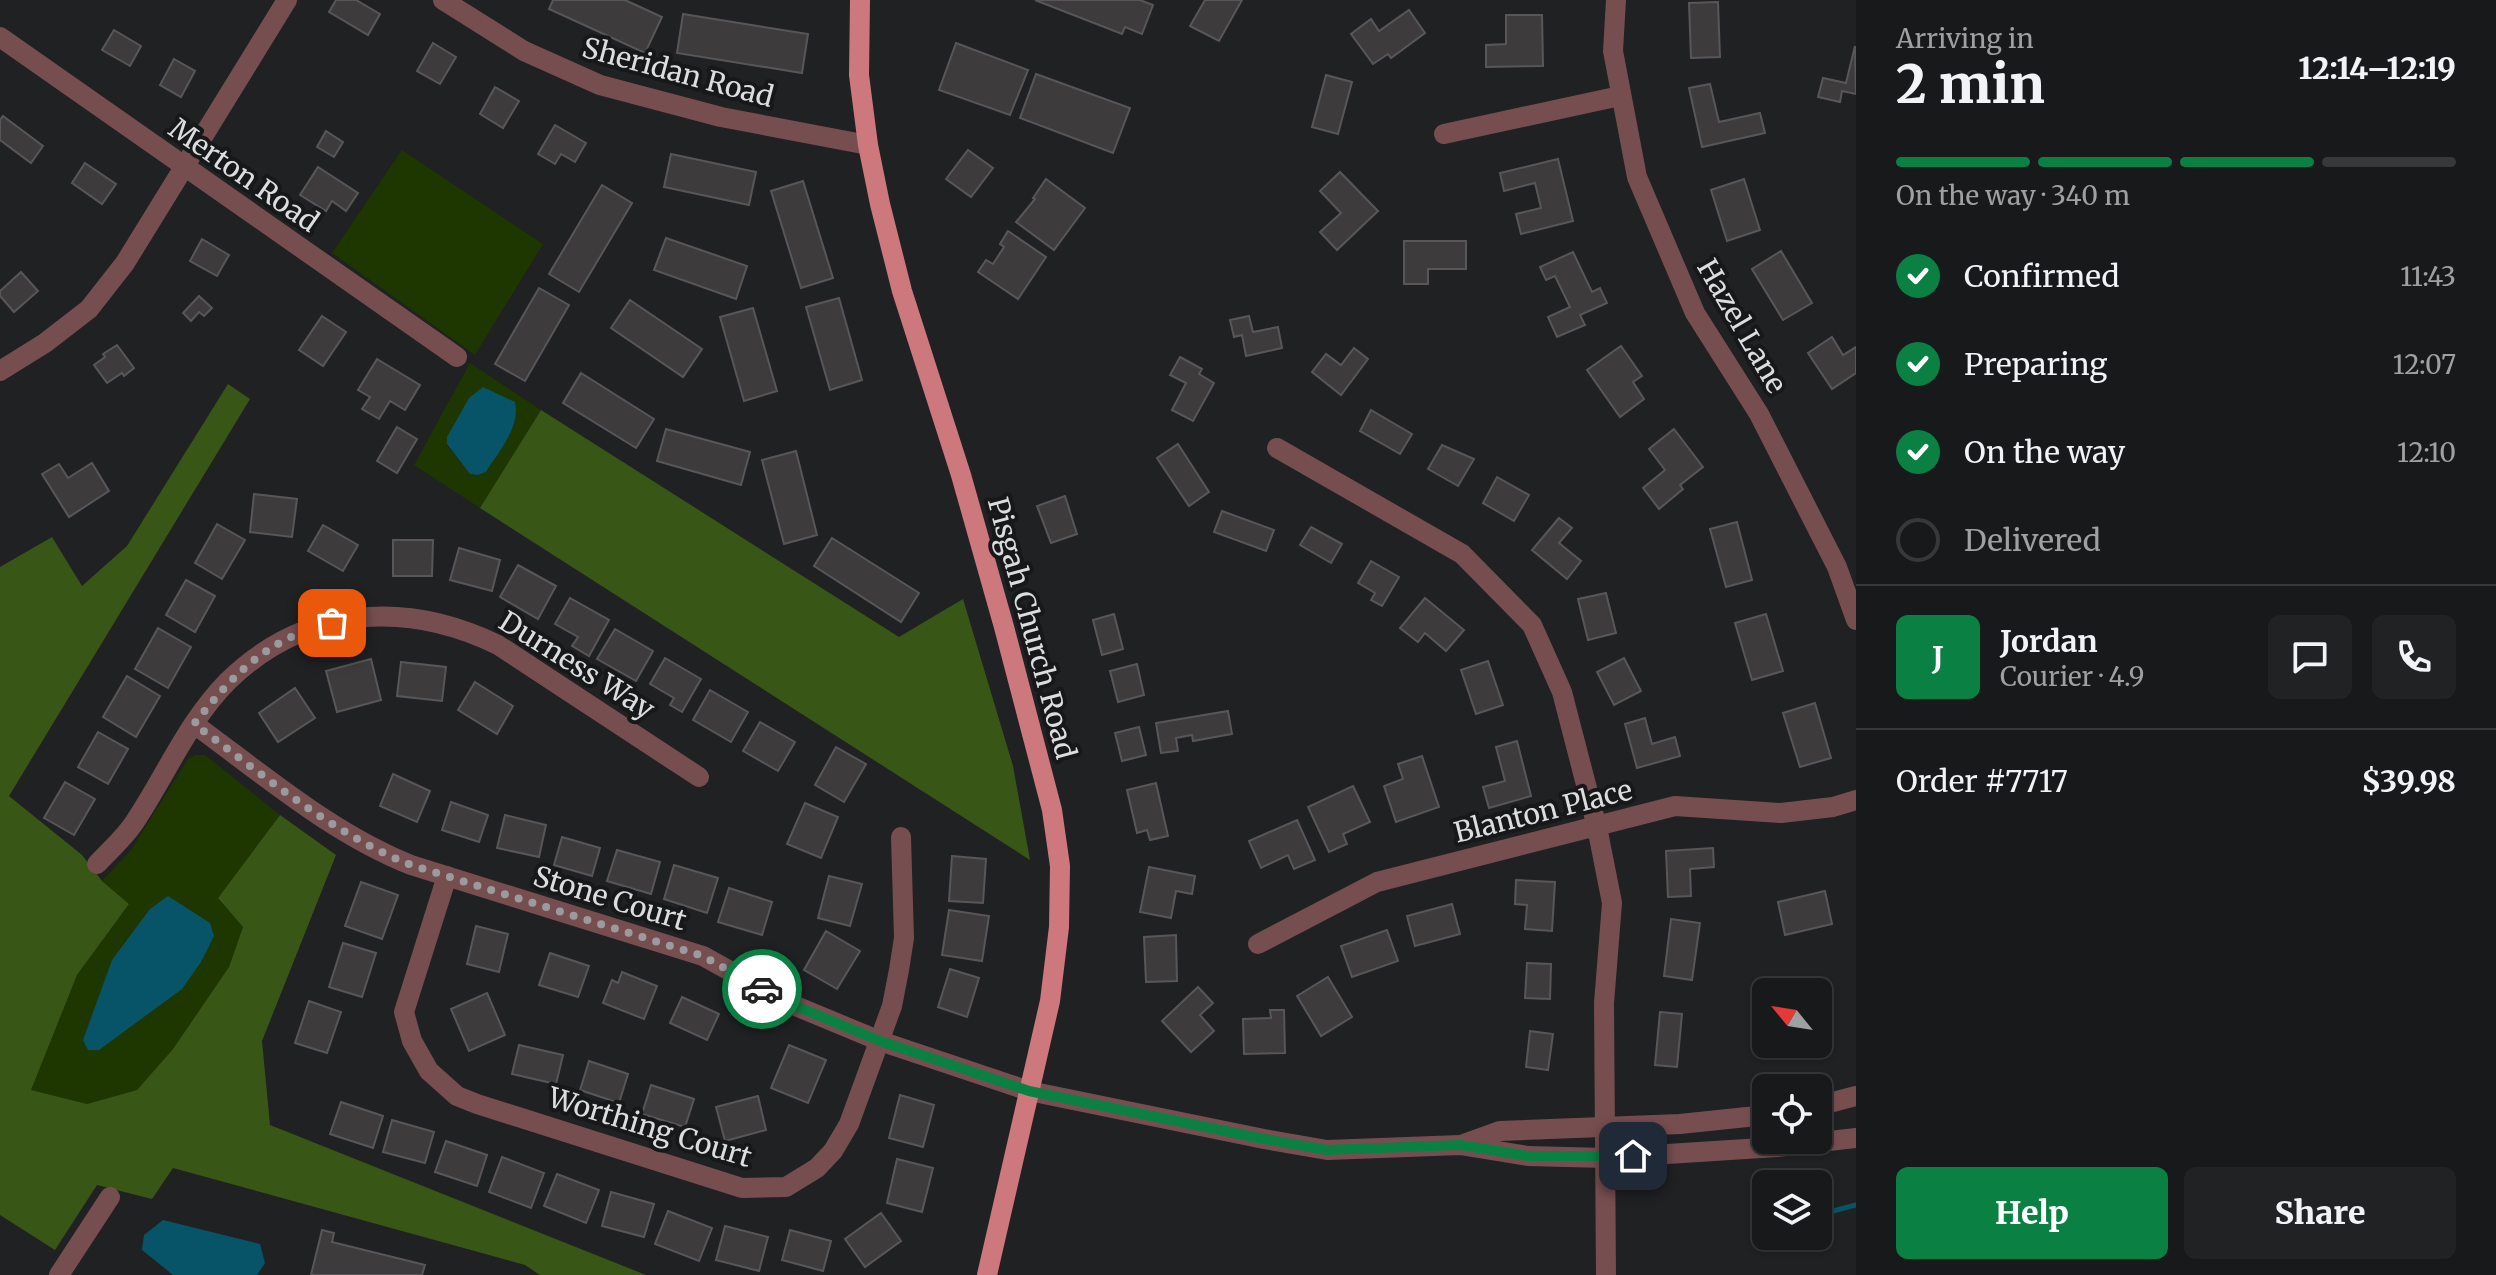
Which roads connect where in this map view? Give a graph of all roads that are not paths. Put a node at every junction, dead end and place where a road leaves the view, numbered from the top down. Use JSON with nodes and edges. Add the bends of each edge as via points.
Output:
{"nodes":[{"id":1,"x":287,"y":0,"type":"edge"},
{"id":2,"x":443,"y":0,"type":"edge"},
{"id":3,"x":860,"y":0,"type":"edge"},
{"id":4,"x":1616,"y":0,"type":"edge"},
{"id":5,"x":0,"y":37,"type":"edge"},
{"id":6,"x":1620,"y":96,"type":"junction"},
{"id":7,"x":1444,"y":134,"type":"dead end"},
{"id":8,"x":868,"y":145,"type":"junction"},
{"id":9,"x":185,"y":168,"type":"junction"},
{"id":10,"x":457,"y":357,"type":"dead end"},
{"id":11,"x":0,"y":371,"type":"edge"},
{"id":12,"x":1277,"y":448,"type":"dead end"},
{"id":13,"x":1856,"y":620,"type":"edge"},
{"id":14,"x":194,"y":724,"type":"junction"},
{"id":15,"x":699,"y":777,"type":"dead end"},
{"id":16,"x":1856,"y":800,"type":"edge"},
{"id":17,"x":1597,"y":827,"type":"junction"},
{"id":18,"x":901,"y":837,"type":"dead end"},
{"id":19,"x":97,"y":864,"type":"dead end"},
{"id":20,"x":447,"y":876,"type":"junction"},
{"id":21,"x":1258,"y":944,"type":"dead end"},
{"id":22,"x":880,"y":1041,"type":"junction"},
{"id":23,"x":1029,"y":1091,"type":"junction"},
{"id":24,"x":1856,"y":1096,"type":"edge"},
{"id":25,"x":1832,"y":1102,"type":"edge"},
{"id":26,"x":1752,"y":1116,"type":"edge"},
{"id":27,"x":1606,"y":1127,"type":"junction"},
{"id":28,"x":1856,"y":1138,"type":"edge"},
{"id":29,"x":1460,"y":1145,"type":"junction"},
{"id":30,"x":1605,"y":1158,"type":"junction"},
{"id":31,"x":110,"y":1197,"type":"dead end"},
{"id":32,"x":59,"y":1275,"type":"edge"},
{"id":33,"x":987,"y":1275,"type":"edge"},
{"id":34,"x":1606,"y":1275,"type":"edge"}],
"edges":[{"from":1,"to":9,"type":"street"},
{"from":2,"to":8,"type":"street","name":"Sheridan Road","via":[[524,51],[600,85],[721,117]]},
{"from":3,"to":8,"type":"main road","name":"Pisgah Church Road","via":[[859,75]]},
{"from":4,"to":6,"type":"street","name":"Hazel Lane","via":[[1613,51]]},
{"from":5,"to":9,"type":"street","name":"Merton Road"},
{"from":6,"to":7,"type":"street"},
{"from":6,"to":13,"type":"street","name":"Hazel Lane","via":[[1637,177],[1695,313],[1759,414],[1837,567]]},
{"from":8,"to":23,"type":"main road","name":"Pisgah Church Road","via":[[902,291],[961,475],[1052,810],[1060,866],[1059,927],[1050,1001]]},
{"from":9,"to":10,"type":"street","name":"Merton Road"},
{"from":9,"to":11,"type":"street","via":[[89,309]]},
{"from":12,"to":17,"type":"street","via":[[1462,554],[1532,625],[1562,692]]},
{"from":14,"to":15,"type":"street","name":"Durness Way","via":[[227,682],[302,630],[366,616],[404,617],[469,631],[498,645]]},
{"from":14,"to":19,"type":"street","name":"Durness Way","via":[[132,826]]},
{"from":14,"to":20,"type":"street","name":"Stone Court","via":[[341,831],[375,850]]},
{"from":16,"to":17,"type":"street","name":"Blanton Place","via":[[1781,813],[1675,806]]},
{"from":17,"to":21,"type":"street","name":"Blanton Place","via":[[1377,882]]},
{"from":17,"to":27,"type":"street","via":[[1612,903],[1604,1003]]},
{"from":18,"to":22,"type":"street","name":"Worthing Court","via":[[904,938]]},
{"from":20,"to":22,"type":"street","name":"Stone Court","via":[[703,956],[786,1002]]},
{"from":20,"to":22,"type":"street","name":"Worthing Court","via":[[404,1012],[429,1071],[457,1096],[477,1104],[742,1188],[786,1187],[833,1151],[849,1124]]},
{"from":22,"to":23,"type":"street","name":"Stone Court"},
{"from":23,"to":29,"type":"street","name":"Stone Court","via":[[1327,1150]]},
{"from":23,"to":33,"type":"main road","name":"Pisgah Church Road"},
{"from":24,"to":25,"type":"street"},
{"from":26,"to":27,"type":"street"},
{"from":27,"to":29,"type":"street","via":[[1500,1131]]},
{"from":27,"to":30,"type":"street"},
{"from":28,"to":30,"type":"street"},
{"from":29,"to":30,"type":"street","via":[[1528,1156]]},
{"from":30,"to":34,"type":"street"},
{"from":31,"to":32,"type":"street"}]}
